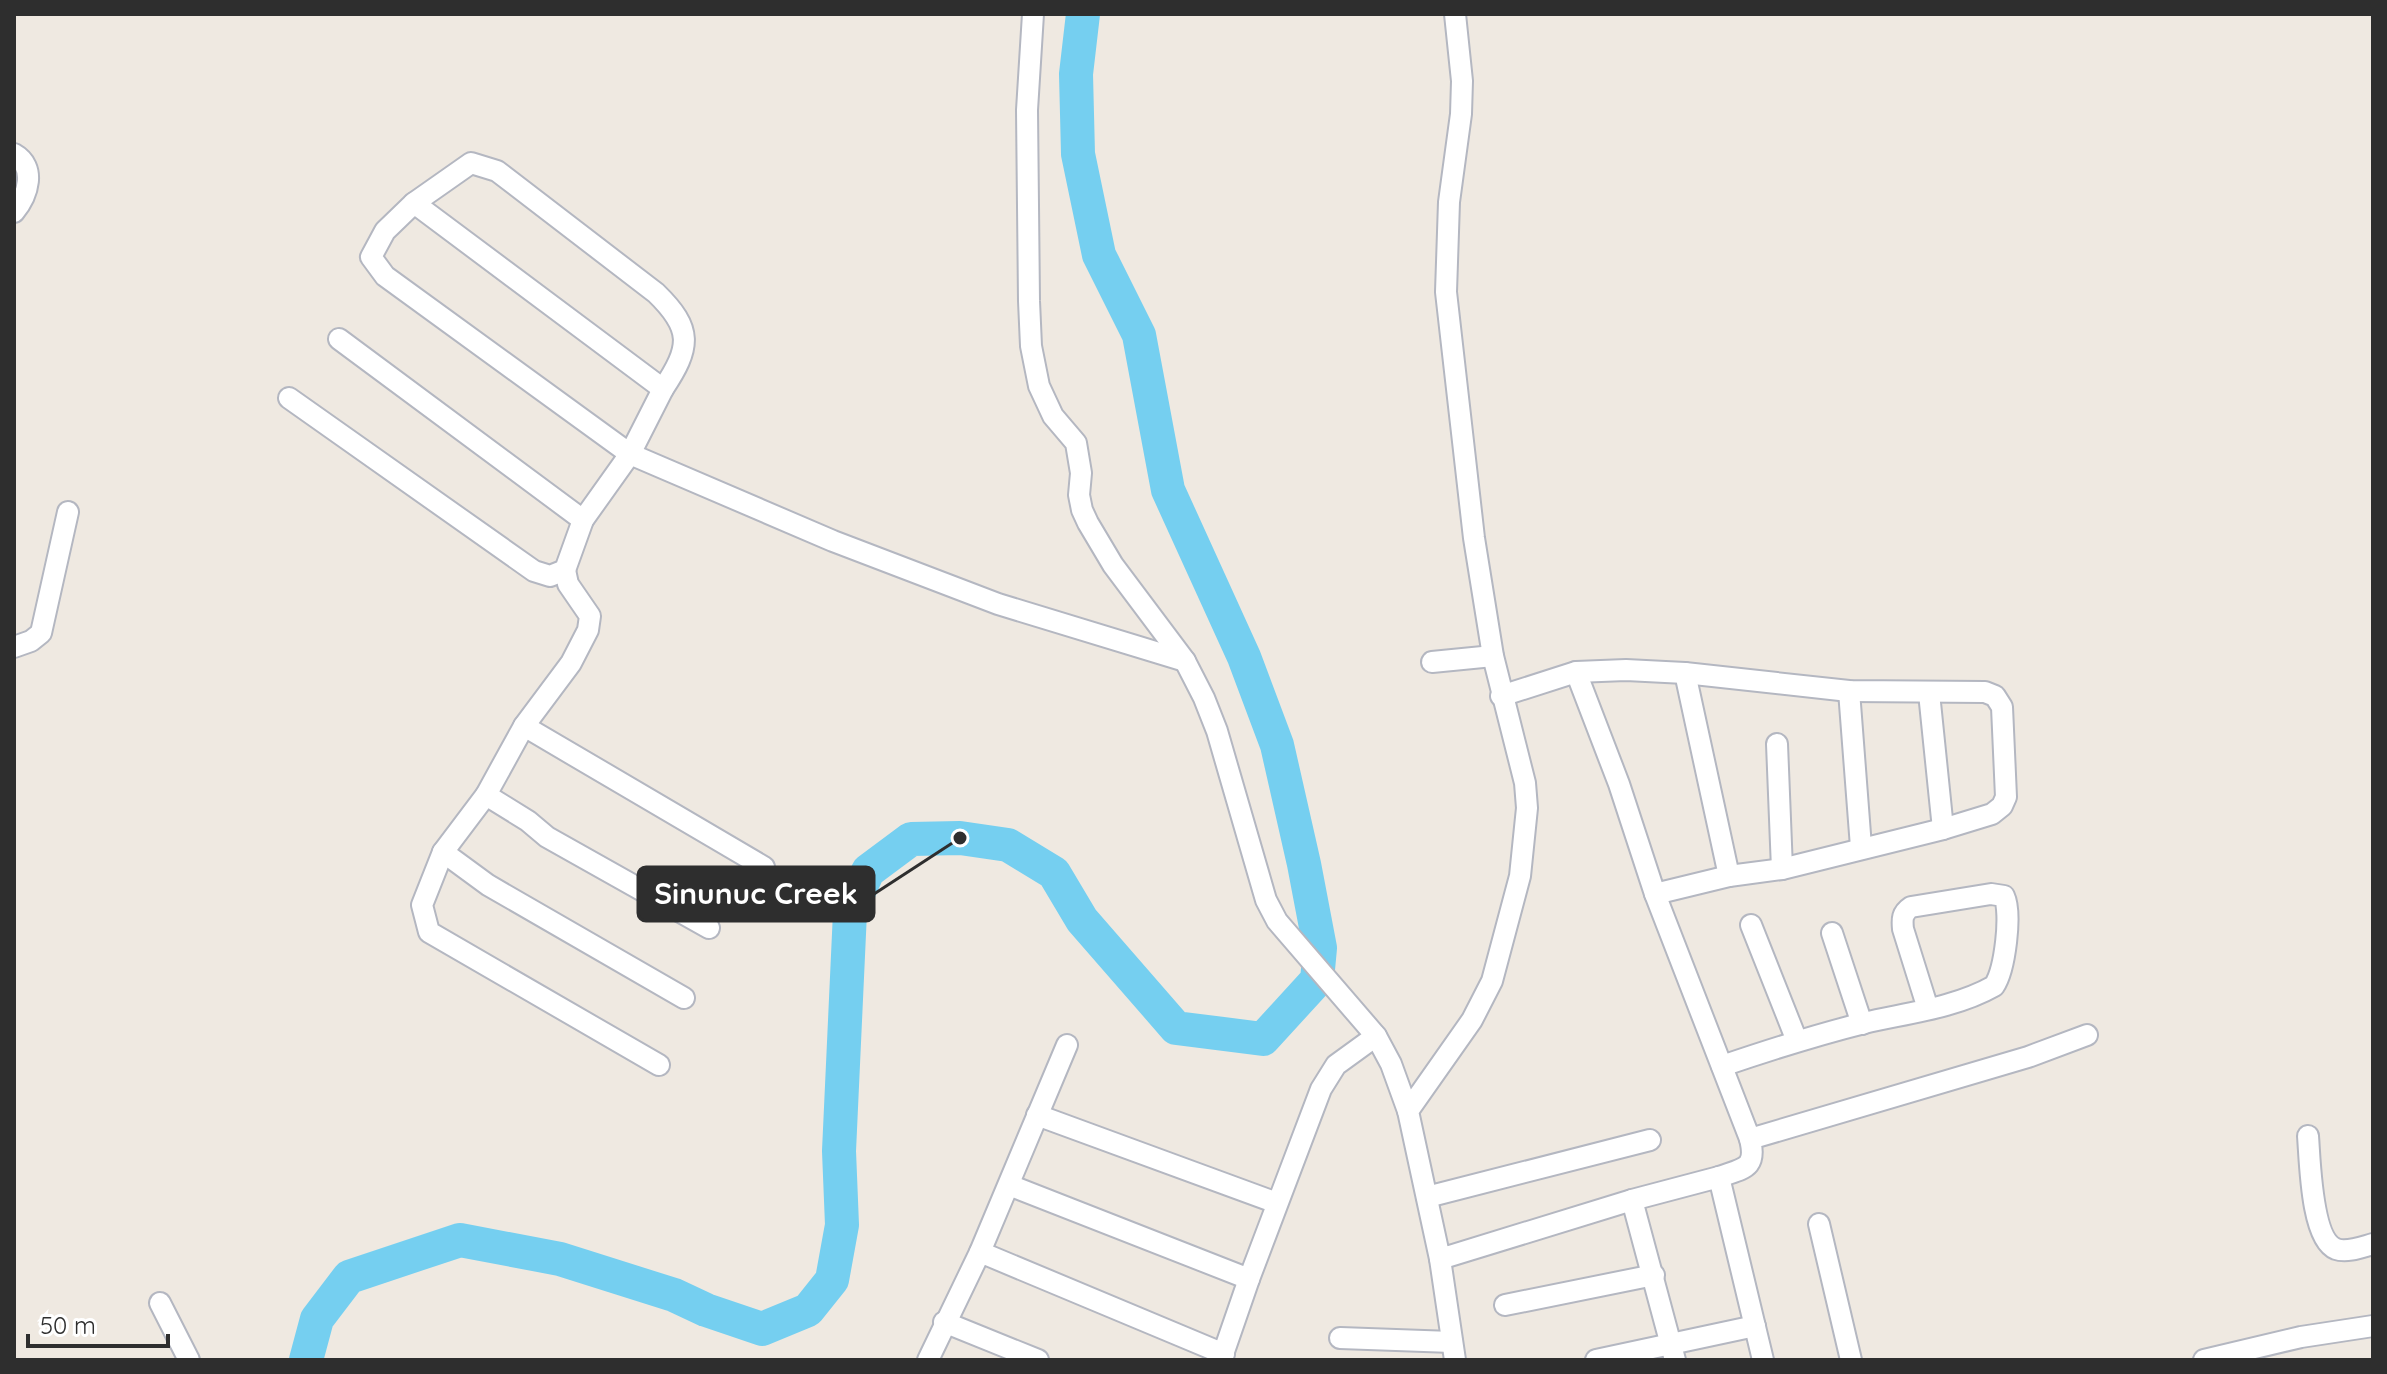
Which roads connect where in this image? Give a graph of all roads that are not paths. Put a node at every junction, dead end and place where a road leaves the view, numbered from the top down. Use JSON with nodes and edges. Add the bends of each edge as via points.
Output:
{"nodes":[{"id":1,"x":1033,"y":14,"type":"edge"},
{"id":2,"x":1455,"y":14,"type":"edge"},
{"id":3,"x":14,"y":154,"type":"edge"},
{"id":4,"x":414,"y":203,"type":"junction"},
{"id":5,"x":14,"y":212,"type":"edge"},
{"id":6,"x":339,"y":339,"type":"dead end"},
{"id":7,"x":663,"y":389,"type":"junction"},
{"id":8,"x":289,"y":398,"type":"dead end"},
{"id":9,"x":630,"y":454,"type":"junction"},
{"id":10,"x":68,"y":512,"type":"dead end"},
{"id":11,"x":583,"y":520,"type":"junction"},
{"id":12,"x":565,"y":570,"type":"junction"},
{"id":13,"x":14,"y":647,"type":"edge"},
{"id":14,"x":1493,"y":656,"type":"junction"},
{"id":15,"x":1185,"y":661,"type":"junction"},
{"id":16,"x":1432,"y":662,"type":"dead end"},
{"id":17,"x":1576,"y":672,"type":"junction"},
{"id":18,"x":1685,"y":673,"type":"junction"},
{"id":19,"x":1849,"y":691,"type":"junction"},
{"id":20,"x":1929,"y":693,"type":"junction"},
{"id":21,"x":1501,"y":696,"type":"junction"},
{"id":22,"x":524,"y":726,"type":"junction"},
{"id":23,"x":1777,"y":744,"type":"dead end"},
{"id":24,"x":486,"y":795,"type":"junction"},
{"id":25,"x":1943,"y":829,"type":"junction"},
{"id":26,"x":1861,"y":847,"type":"junction"},
{"id":27,"x":443,"y":852,"type":"junction"},
{"id":28,"x":764,"y":867,"type":"dead end"},
{"id":29,"x":1782,"y":869,"type":"junction"},
{"id":30,"x":1729,"y":876,"type":"junction"},
{"id":31,"x":1655,"y":894,"type":"junction"},
{"id":32,"x":1751,"y":925,"type":"dead end"},
{"id":33,"x":709,"y":928,"type":"dead end"},
{"id":34,"x":1832,"y":933,"type":"dead end"},
{"id":35,"x":684,"y":998,"type":"dead end"},
{"id":36,"x":1928,"y":1009,"type":"junction"},
{"id":37,"x":1862,"y":1024,"type":"junction"},
{"id":38,"x":2087,"y":1035,"type":"dead end"},
{"id":39,"x":1376,"y":1036,"type":"junction"},
{"id":40,"x":1797,"y":1041,"type":"junction"},
{"id":41,"x":1067,"y":1045,"type":"dead end"},
{"id":42,"x":659,"y":1065,"type":"dead end"},
{"id":43,"x":1722,"y":1066,"type":"junction"},
{"id":44,"x":1408,"y":1111,"type":"junction"},
{"id":45,"x":1037,"y":1115,"type":"junction"},
{"id":46,"x":2308,"y":1136,"type":"dead end"},
{"id":47,"x":1750,"y":1139,"type":"junction"},
{"id":48,"x":1650,"y":1140,"type":"dead end"},
{"id":49,"x":1719,"y":1177,"type":"junction"},
{"id":50,"x":1009,"y":1185,"type":"junction"},
{"id":51,"x":1427,"y":1197,"type":"junction"},
{"id":52,"x":1632,"y":1200,"type":"junction"},
{"id":53,"x":1277,"y":1203,"type":"junction"},
{"id":54,"x":1819,"y":1224,"type":"dead end"},
{"id":55,"x":2373,"y":1244,"type":"edge"},
{"id":56,"x":980,"y":1252,"type":"junction"},
{"id":57,"x":1440,"y":1259,"type":"junction"},
{"id":58,"x":1654,"y":1275,"type":"junction"},
{"id":59,"x":1249,"y":1279,"type":"junction"},
{"id":60,"x":160,"y":1303,"type":"dead end"},
{"id":61,"x":1505,"y":1305,"type":"dead end"},
{"id":62,"x":944,"y":1322,"type":"junction"},
{"id":63,"x":1755,"y":1326,"type":"junction"},
{"id":64,"x":2373,"y":1326,"type":"edge"},
{"id":65,"x":1340,"y":1338,"type":"dead end"},
{"id":66,"x":1454,"y":1351,"type":"edge"},
{"id":67,"x":1673,"y":1352,"type":"edge"},
{"id":68,"x":2236,"y":1356,"type":"edge"},
{"id":69,"x":1223,"y":1357,"type":"edge"},
{"id":70,"x":189,"y":1360,"type":"edge"},
{"id":71,"x":928,"y":1360,"type":"edge"},
{"id":72,"x":1038,"y":1360,"type":"edge"},
{"id":73,"x":1596,"y":1360,"type":"edge"},
{"id":74,"x":1763,"y":1360,"type":"edge"},
{"id":75,"x":1851,"y":1360,"type":"edge"},
{"id":76,"x":2204,"y":1360,"type":"edge"}],
"edges":[{"from":1,"to":15,"type":"street","via":[[1027,191],[1034,365],[1053,416],[1076,443],[1081,459],[1079,495],[1088,523]]},
{"from":2,"to":14,"type":"street","via":[[1461,114],[1450,187],[1446,292]]},
{"from":3,"to":5,"type":"street","via":[[25,163],[28,175]]},
{"from":4,"to":7,"type":"street"},
{"from":4,"to":7,"type":"street","via":[[471,163],[497,171],[677,313],[684,330],[683,350]]},
{"from":4,"to":9,"type":"street","via":[[385,231],[371,257],[385,276]]},
{"from":6,"to":11,"type":"street"},
{"from":7,"to":9,"type":"street"},
{"from":8,"to":12,"type":"street","via":[[534,571],[550,576]]},
{"from":9,"to":11,"type":"street"},
{"from":9,"to":15,"type":"street","via":[[998,604]]},
{"from":10,"to":13,"type":"street","via":[[45,624],[37,638]]},
{"from":11,"to":12,"type":"street"},
{"from":12,"to":22,"type":"street","via":[[568,584],[590,616],[588,630],[571,663]]},
{"from":14,"to":16,"type":"street"},
{"from":14,"to":21,"type":"street"},
{"from":15,"to":39,"type":"street","via":[[1217,731],[1266,900],[1277,921]]},
{"from":17,"to":18,"type":"street"},
{"from":17,"to":21,"type":"street"},
{"from":17,"to":31,"type":"street"},
{"from":18,"to":19,"type":"street"},
{"from":18,"to":30,"type":"street"},
{"from":19,"to":20,"type":"street"},
{"from":19,"to":26,"type":"street"},
{"from":20,"to":25,"type":"street"},
{"from":20,"to":25,"type":"street","via":[[1985,692],[2002,707],[2007,779],[2002,806]]},
{"from":21,"to":44,"type":"street","via":[[1525,783],[1520,876],[1492,981],[1472,1020]]},
{"from":22,"to":24,"type":"street"},
{"from":22,"to":28,"type":"street"},
{"from":23,"to":29,"type":"street"},
{"from":24,"to":27,"type":"street"},
{"from":24,"to":33,"type":"street","via":[[578,855]]},
{"from":25,"to":26,"type":"street"},
{"from":26,"to":29,"type":"street"},
{"from":27,"to":35,"type":"street","via":[[488,885]]},
{"from":27,"to":42,"type":"street","via":[[422,905],[429,932]]},
{"from":29,"to":30,"type":"street"},
{"from":30,"to":31,"type":"street"},
{"from":31,"to":43,"type":"street"},
{"from":32,"to":40,"type":"street"},
{"from":34,"to":37,"type":"street"},
{"from":36,"to":36,"type":"street","via":[[1903,929],[1905,911],[2004,896],[2005,940],[1994,986]]},
{"from":36,"to":37,"type":"street"},
{"from":37,"to":40,"type":"street"},
{"from":38,"to":47,"type":"street"},
{"from":39,"to":44,"type":"street"},
{"from":39,"to":53,"type":"street","via":[[1336,1065],[1321,1089]]},
{"from":40,"to":43,"type":"street"},
{"from":41,"to":45,"type":"street"},
{"from":43,"to":47,"type":"street"},
{"from":44,"to":51,"type":"street"},
{"from":45,"to":50,"type":"street"},
{"from":45,"to":53,"type":"street"},
{"from":46,"to":55,"type":"street","via":[[2324,1240],[2340,1250]]},
{"from":47,"to":49,"type":"street","via":[[1751,1162]]},
{"from":48,"to":51,"type":"street"},
{"from":49,"to":52,"type":"street"},
{"from":49,"to":63,"type":"street"},
{"from":50,"to":56,"type":"street"},
{"from":50,"to":59,"type":"street"},
{"from":51,"to":57,"type":"street"},
{"from":52,"to":57,"type":"street"},
{"from":52,"to":58,"type":"street"},
{"from":53,"to":59,"type":"street"},
{"from":54,"to":75,"type":"street"},
{"from":56,"to":62,"type":"street"},
{"from":56,"to":69,"type":"street"},
{"from":57,"to":66,"type":"street"},
{"from":58,"to":61,"type":"street"},
{"from":58,"to":67,"type":"street"},
{"from":59,"to":69,"type":"street"},
{"from":60,"to":70,"type":"street"},
{"from":62,"to":71,"type":"street"},
{"from":62,"to":72,"type":"street"},
{"from":63,"to":67,"type":"street"},
{"from":63,"to":74,"type":"street"},
{"from":64,"to":68,"type":"street","via":[[2301,1337]]},
{"from":65,"to":66,"type":"street"},
{"from":67,"to":73,"type":"street"},
{"from":68,"to":76,"type":"street"}]}
